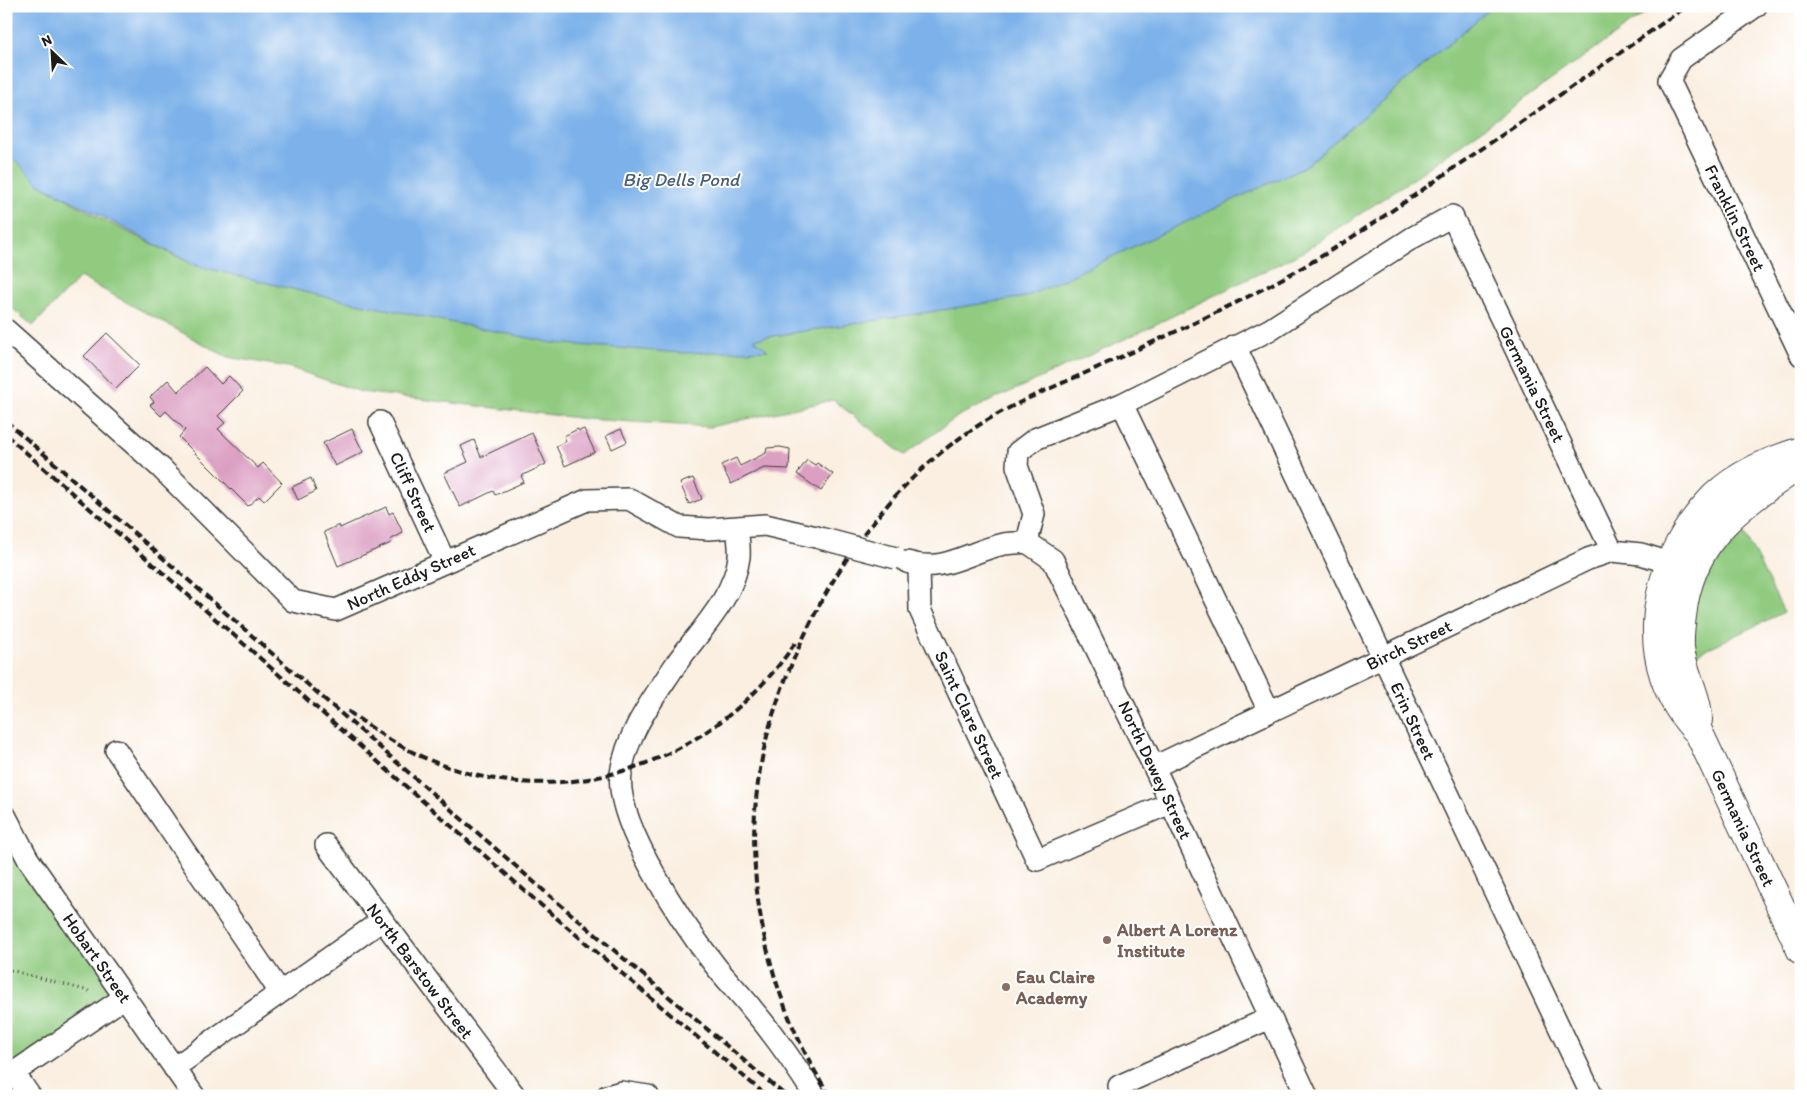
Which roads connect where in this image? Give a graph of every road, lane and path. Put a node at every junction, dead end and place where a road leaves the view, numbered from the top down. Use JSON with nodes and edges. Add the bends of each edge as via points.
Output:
{"nodes":[{"id":1,"x":1756,"y":6,"type":"edge"},
{"id":2,"x":6,"y":330,"type":"edge"},
{"id":3,"x":1235,"y":346,"type":"junction"},
{"id":4,"x":1801,"y":355,"type":"edge"},
{"id":5,"x":1122,"y":404,"type":"junction"},
{"id":6,"x":380,"y":422,"type":"dead end"},
{"id":7,"x":1801,"y":451,"type":"edge"},
{"id":8,"x":1801,"y":464,"type":"edge"},
{"id":9,"x":737,"y":527,"type":"junction"},
{"id":10,"x":1027,"y":542,"type":"junction"},
{"id":11,"x":1612,"y":552,"type":"junction"},
{"id":12,"x":445,"y":562,"type":"junction"},
{"id":13,"x":919,"y":566,"type":"junction"},
{"id":14,"x":1681,"y":567,"type":"junction"},
{"id":15,"x":1383,"y":657,"type":"junction"},
{"id":16,"x":1269,"y":711,"type":"junction"},
{"id":17,"x":116,"y":750,"type":"dead end"},
{"id":18,"x":1154,"y":767,"type":"junction"},
{"id":19,"x":1170,"y":803,"type":"junction"},
{"id":20,"x":6,"y":817,"type":"edge"},
{"id":21,"x":326,"y":845,"type":"dead end"},
{"id":22,"x":381,"y":921,"type":"junction"},
{"id":23,"x":1801,"y":950,"type":"edge"},
{"id":24,"x":6,"y":969,"type":"edge"},
{"id":25,"x":89,"y":991,"type":"dead end"},
{"id":26,"x":280,"y":992,"type":"junction"},
{"id":27,"x":124,"y":997,"type":"junction"},
{"id":28,"x":1270,"y":1018,"type":"junction"},
{"id":29,"x":174,"y":1068,"type":"junction"},
{"id":30,"x":10,"y":1076,"type":"edge"},
{"id":31,"x":1119,"y":1086,"type":"dead end"},
{"id":32,"x":30,"y":1096,"type":"edge"},
{"id":33,"x":194,"y":1096,"type":"edge"},
{"id":34,"x":515,"y":1096,"type":"edge"},
{"id":35,"x":607,"y":1096,"type":"edge"},
{"id":36,"x":648,"y":1096,"type":"edge"},
{"id":37,"x":815,"y":1096,"type":"edge"},
{"id":38,"x":1307,"y":1096,"type":"edge"},
{"id":39,"x":1592,"y":1096,"type":"edge"}],
"edges":[{"from":1,"to":4,"type":"street","name":"Franklin Street","via":[[1681,59],[1669,80]]},
{"from":2,"to":12,"type":"street","name":"North Eddy Street","via":[[161,468],[293,601],[336,610]]},
{"from":3,"to":5,"type":"street"},
{"from":3,"to":11,"type":"street","name":"Germania Street","via":[[1296,314],[1412,238],[1452,216]]},
{"from":3,"to":15,"type":"street","name":"Erin Street"},
{"from":5,"to":10,"type":"street","via":[[1035,439],[1018,452],[1017,466],[1034,514]]},
{"from":5,"to":16,"type":"street"},
{"from":6,"to":12,"type":"street","name":"Cliff Street"},
{"from":7,"to":14,"type":"main road","via":[[1752,470],[1715,497],[1691,525]]},
{"from":8,"to":14,"type":"main road","via":[[1739,507],[1704,548]]},
{"from":9,"to":12,"type":"street","name":"North Eddy Street","via":[[679,528],[628,499],[586,500]]},
{"from":9,"to":13,"type":"street","name":"North Eddy Street","bridge":true,"via":[[764,525]]},
{"from":9,"to":37,"type":"street","via":[[739,556],[735,579],[648,707],[630,739],[620,785],[626,811],[639,841],[680,915],[714,964],[790,1058]]},
{"from":10,"to":13,"type":"street","via":[[1003,544],[953,563]]},
{"from":10,"to":18,"type":"street","name":"North Dewey Street","via":[[1054,560]]},
{"from":11,"to":14,"type":"street","name":"Birch Street","via":[[1641,554]]},
{"from":11,"to":15,"type":"street","name":"Birch Street","via":[[1588,559]]},
{"from":13,"to":19,"type":"street","name":"Saint Clare Street","via":[[920,610],[1038,860]]},
{"from":14,"to":23,"type":"main road","name":"Germania Street","via":[[1682,664],[1698,716],[1699,734]]},
{"from":15,"to":16,"type":"street","name":"Birch Street"},
{"from":15,"to":39,"type":"street","name":"Erin Street"},
{"from":16,"to":18,"type":"street","name":"Birch Street"},
{"from":17,"to":26,"type":"street"},
{"from":18,"to":19,"type":"street","name":"North Dewey Street"},
{"from":19,"to":28,"type":"street","name":"North Dewey Street"},
{"from":20,"to":27,"type":"street","name":"Hobart Street","via":[[28,859]]},
{"from":21,"to":22,"type":"street","name":"North Barstow Street"},
{"from":22,"to":26,"type":"street"},
{"from":22,"to":34,"type":"street","name":"North Barstow Street"},
{"from":24,"to":25,"type":"path"},
{"from":26,"to":29,"type":"street"},
{"from":27,"to":29,"type":"street","name":"Hobart Street"},
{"from":27,"to":30,"type":"street"},
{"from":28,"to":31,"type":"street"},
{"from":28,"to":38,"type":"street","name":"North Dewey Street"},
{"from":29,"to":33,"type":"street","name":"Hobart Street"},
{"from":30,"to":32,"type":"street"},
{"from":35,"to":36,"type":"street","via":[[621,1092]]}]}
